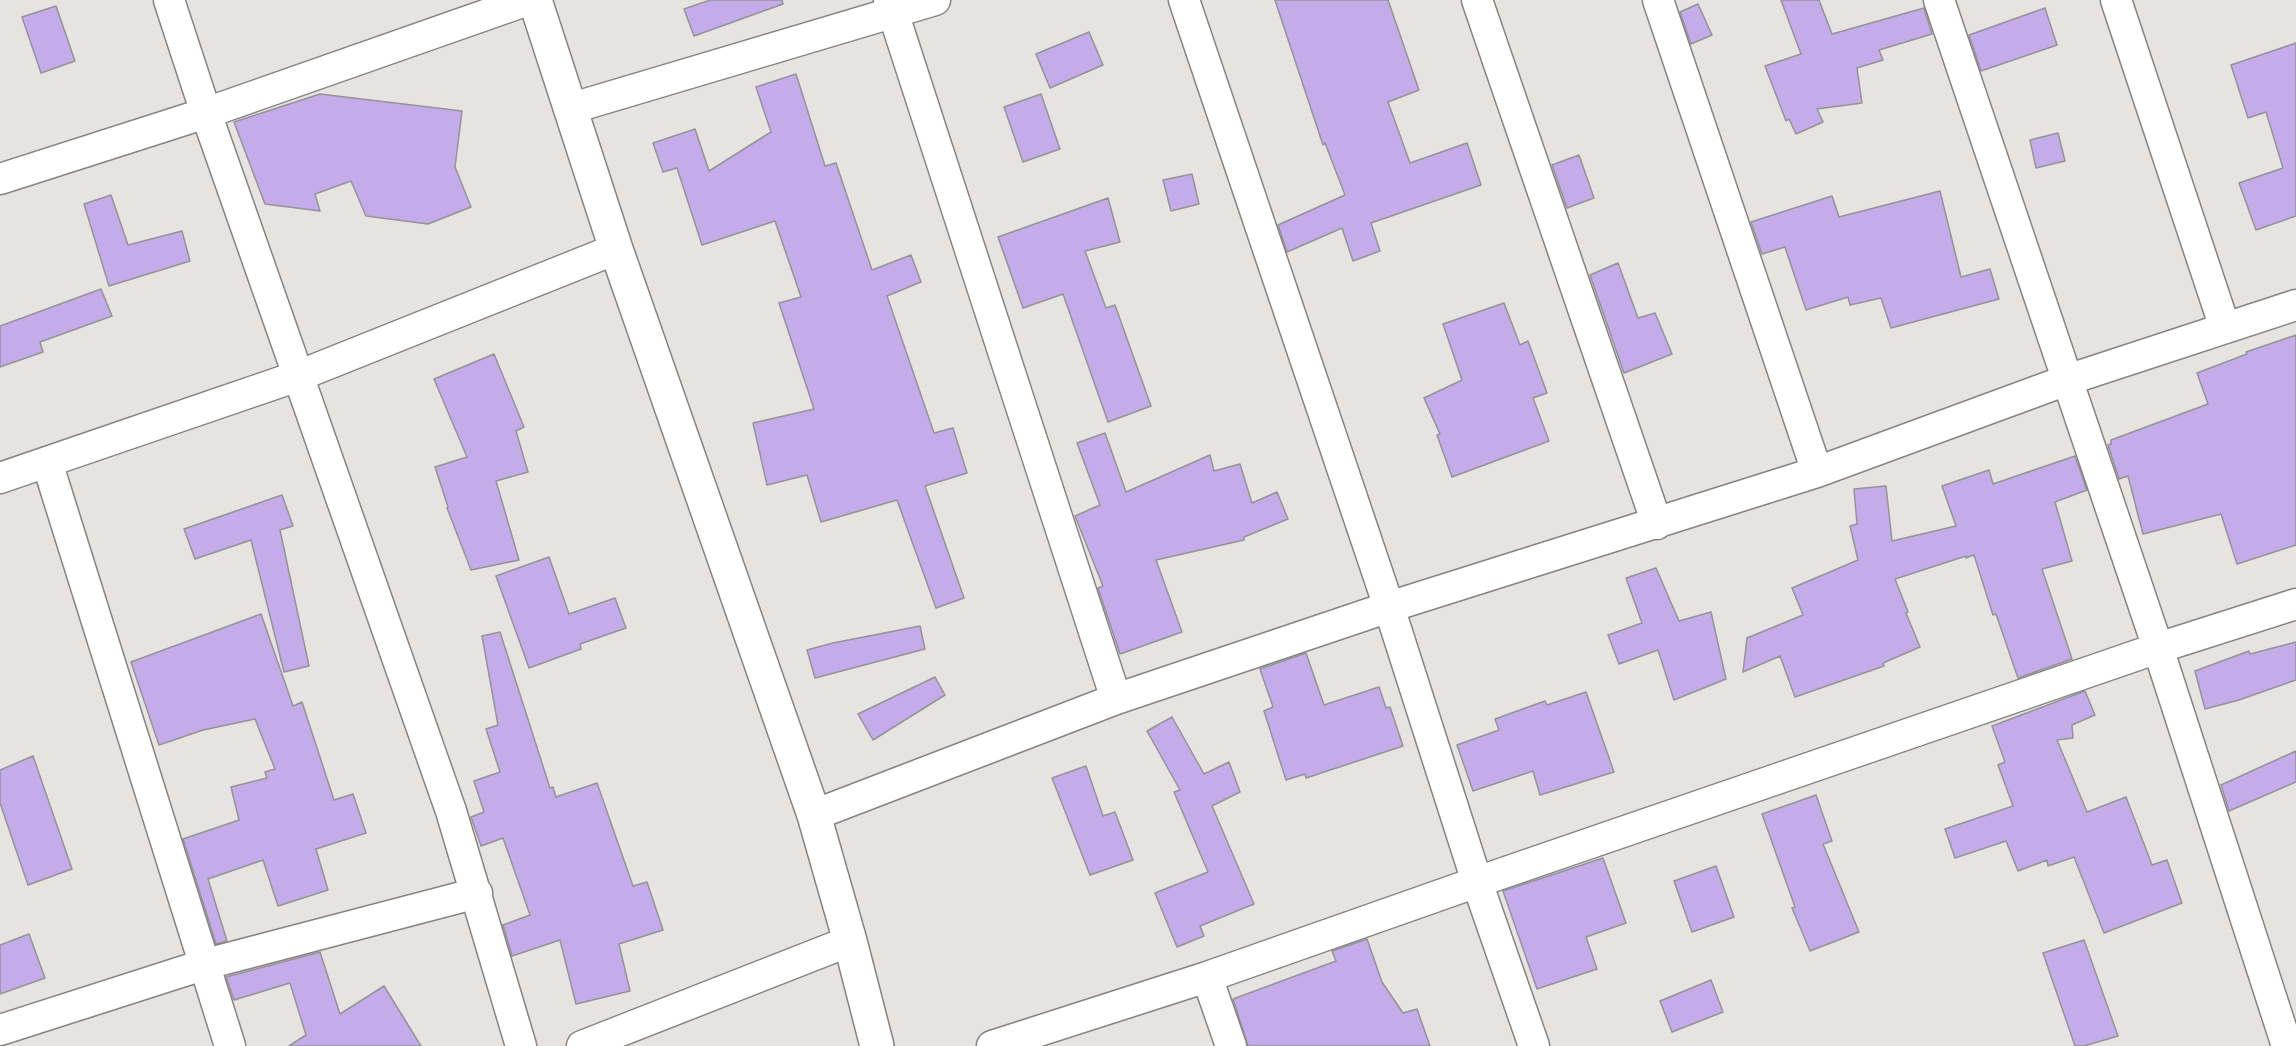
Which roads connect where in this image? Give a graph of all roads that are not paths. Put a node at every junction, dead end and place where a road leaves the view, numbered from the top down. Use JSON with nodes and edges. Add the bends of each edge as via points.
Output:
{"nodes":[{"id":1,"x":169,"y":0,"type":"edge"},
{"id":2,"x":528,"y":0,"type":"edge"},
{"id":3,"x":535,"y":0,"type":"edge"},
{"id":4,"x":935,"y":0,"type":"edge"},
{"id":5,"x":1184,"y":0,"type":"edge"},
{"id":6,"x":1477,"y":0,"type":"edge"},
{"id":7,"x":1658,"y":0,"type":"edge"},
{"id":8,"x":1940,"y":0,"type":"edge"},
{"id":9,"x":2116,"y":0,"type":"edge"},
{"id":10,"x":891,"y":6,"type":"edge"},
{"id":11,"x":569,"y":109,"type":"junction"},
{"id":12,"x":206,"y":113,"type":"junction"},
{"id":13,"x":0,"y":179,"type":"edge"},
{"id":14,"x":616,"y":249,"type":"junction"},
{"id":15,"x":2296,"y":305,"type":"edge"},
{"id":16,"x":2225,"y":328,"type":"junction"},
{"id":17,"x":298,"y":376,"type":"junction"},
{"id":18,"x":2067,"y":380,"type":"junction"},
{"id":19,"x":47,"y":462,"type":"junction"},
{"id":20,"x":1817,"y":472,"type":"junction"},
{"id":21,"x":0,"y":478,"type":"edge"},
{"id":22,"x":1657,"y":524,"type":"junction"},
{"id":23,"x":2296,"y":604,"type":"edge"},
{"id":24,"x":1389,"y":607,"type":"junction"},
{"id":25,"x":2158,"y":648,"type":"junction"},
{"id":26,"x":1116,"y":699,"type":"junction"},
{"id":27,"x":814,"y":815,"type":"junction"},
{"id":28,"x":1477,"y":882,"type":"junction"},
{"id":29,"x":477,"y":893,"type":"junction"},
{"id":30,"x":850,"y":941,"type":"junction"},
{"id":31,"x":206,"y":964,"type":"junction"},
{"id":32,"x":1207,"y":977,"type":"junction"},
{"id":33,"x":0,"y":1030,"type":"edge"},
{"id":34,"x":230,"y":1046,"type":"edge"},
{"id":35,"x":521,"y":1046,"type":"edge"},
{"id":36,"x":582,"y":1046,"type":"edge"},
{"id":37,"x":877,"y":1046,"type":"edge"},
{"id":38,"x":992,"y":1046,"type":"edge"},
{"id":39,"x":1231,"y":1046,"type":"edge"},
{"id":40,"x":1534,"y":1046,"type":"edge"},
{"id":41,"x":2287,"y":1046,"type":"edge"}],
"edges":[{"from":1,"to":12,"type":"street"},
{"from":2,"to":12,"type":"street"},
{"from":3,"to":11,"type":"street"},
{"from":4,"to":10,"type":"street"},
{"from":5,"to":24,"type":"street"},
{"from":6,"to":22,"type":"street"},
{"from":7,"to":20,"type":"street"},
{"from":8,"to":18,"type":"street"},
{"from":9,"to":16,"type":"street"},
{"from":10,"to":11,"type":"street"},
{"from":10,"to":26,"type":"street"},
{"from":11,"to":14,"type":"street"},
{"from":12,"to":13,"type":"street"},
{"from":12,"to":17,"type":"street"},
{"from":14,"to":17,"type":"street"},
{"from":14,"to":27,"type":"street"},
{"from":15,"to":16,"type":"street"},
{"from":16,"to":18,"type":"street"},
{"from":17,"to":19,"type":"street"},
{"from":17,"to":29,"type":"street"},
{"from":18,"to":20,"type":"street"},
{"from":18,"to":25,"type":"street"},
{"from":19,"to":21,"type":"street"},
{"from":19,"to":31,"type":"street"},
{"from":20,"to":22,"type":"street"},
{"from":22,"to":24,"type":"street"},
{"from":23,"to":25,"type":"street"},
{"from":24,"to":26,"type":"street"},
{"from":24,"to":28,"type":"street"},
{"from":25,"to":28,"type":"street"},
{"from":25,"to":41,"type":"street"},
{"from":26,"to":27,"type":"street"},
{"from":27,"to":30,"type":"street"},
{"from":28,"to":32,"type":"street"},
{"from":28,"to":40,"type":"street"},
{"from":29,"to":31,"type":"street"},
{"from":29,"to":35,"type":"street"},
{"from":30,"to":36,"type":"street"},
{"from":30,"to":37,"type":"street"},
{"from":31,"to":33,"type":"street"},
{"from":31,"to":34,"type":"street"},
{"from":32,"to":38,"type":"street"},
{"from":32,"to":39,"type":"street"}]}
